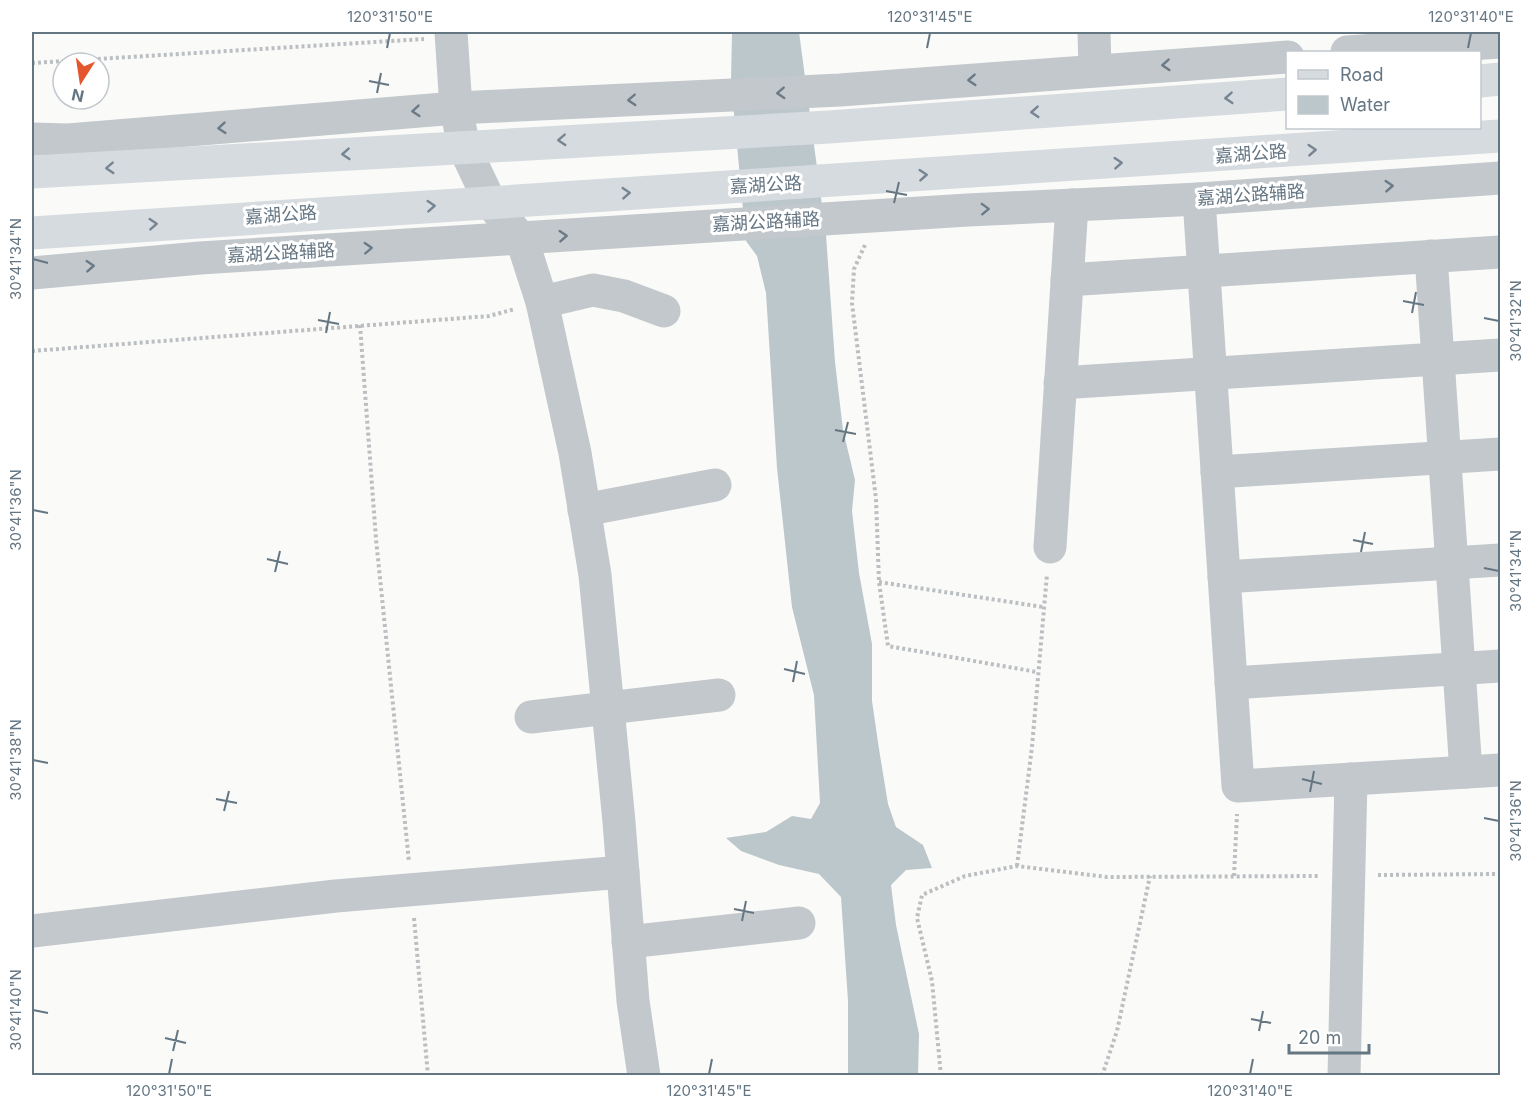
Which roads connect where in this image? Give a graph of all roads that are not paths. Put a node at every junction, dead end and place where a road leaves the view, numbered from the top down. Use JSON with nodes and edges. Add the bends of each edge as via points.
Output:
{"nodes":[{"id":1,"x":1094,"y":32,"type":"edge"},
{"id":2,"x":451,"y":34,"type":"edge"},
{"id":3,"x":1500,"y":42,"type":"edge"},
{"id":4,"x":1362,"y":51,"type":"edge"},
{"id":5,"x":1286,"y":57,"type":"edge"},
{"id":6,"x":1095,"y":70,"type":"junction"},
{"id":7,"x":1500,"y":79,"type":"edge"},
{"id":8,"x":1481,"y":81,"type":"edge"},
{"id":9,"x":1286,"y":94,"type":"edge"},
{"id":10,"x":456,"y":108,"type":"junction"},
{"id":11,"x":1500,"y":136,"type":"edge"},
{"id":12,"x":32,"y":139,"type":"edge"},
{"id":13,"x":464,"y":147,"type":"junction"},
{"id":14,"x":32,"y":172,"type":"edge"},
{"id":15,"x":1500,"y":178,"type":"edge"},
{"id":16,"x":1199,"y":199,"type":"junction"},
{"id":17,"x":490,"y":202,"type":"junction"},
{"id":18,"x":1072,"y":205,"type":"junction"},
{"id":19,"x":32,"y":233,"type":"edge"},
{"id":20,"x":522,"y":240,"type":"junction"},
{"id":21,"x":1500,"y":252,"type":"edge"},
{"id":22,"x":1431,"y":256,"type":"junction"},
{"id":23,"x":1203,"y":271,"type":"junction"},
{"id":24,"x":32,"y":273,"type":"edge"},
{"id":25,"x":1067,"y":280,"type":"junction"},
{"id":26,"x":542,"y":302,"type":"junction"},
{"id":27,"x":664,"y":311,"type":"dead end"},
{"id":28,"x":1500,"y":355,"type":"edge"},
{"id":29,"x":1438,"y":359,"type":"junction"},
{"id":30,"x":1210,"y":374,"type":"junction"},
{"id":31,"x":1060,"y":383,"type":"junction"},
{"id":32,"x":1500,"y":454,"type":"edge"},
{"id":33,"x":1445,"y":457,"type":"junction"},
{"id":34,"x":1217,"y":471,"type":"junction"},
{"id":35,"x":715,"y":485,"type":"dead end"},
{"id":36,"x":584,"y":510,"type":"junction"},
{"id":37,"x":1050,"y":547,"type":"road end"},
{"id":38,"x":1500,"y":560,"type":"edge"},
{"id":39,"x":1452,"y":563,"type":"junction"},
{"id":40,"x":1224,"y":577,"type":"junction"},
{"id":41,"x":1500,"y":666,"type":"edge"},
{"id":42,"x":1459,"y":669,"type":"junction"},
{"id":43,"x":1231,"y":683,"type":"junction"},
{"id":44,"x":719,"y":696,"type":"dead end"},
{"id":45,"x":607,"y":709,"type":"junction"},
{"id":46,"x":531,"y":717,"type":"dead end"},
{"id":47,"x":1500,"y":770,"type":"edge"},
{"id":48,"x":1466,"y":772,"type":"junction"},
{"id":49,"x":1351,"y":779,"type":"junction"},
{"id":50,"x":623,"y":872,"type":"junction"},
{"id":51,"x":799,"y":923,"type":"dead end"},
{"id":52,"x":32,"y":931,"type":"edge"},
{"id":53,"x":628,"y":942,"type":"junction"},
{"id":54,"x":644,"y":1076,"type":"edge"},
{"id":55,"x":1344,"y":1076,"type":"edge"}],
"edges":[{"from":1,"to":6,"type":"street"},
{"from":2,"to":10,"type":"street"},
{"from":3,"to":4,"type":"street"},
{"from":5,"to":6,"type":"street","one_way":true},
{"from":6,"to":10,"type":"street","one_way":true,"via":[[840,90]]},
{"from":7,"to":8,"type":"main road"},
{"from":9,"to":13,"type":"main road","one_way":true,"via":[[829,127]]},
{"from":10,"to":12,"type":"street","one_way":true,"via":[[68,140]]},
{"from":10,"to":13,"type":"street"},
{"from":17,"to":11,"type":"main road","name":"嘉湖公路","one_way":true},
{"from":13,"to":14,"type":"main road","one_way":true},
{"from":13,"to":17,"type":"street"},
{"from":16,"to":15,"type":"street","name":"嘉湖公路辅路","one_way":true},
{"from":16,"to":18,"type":"street","name":"嘉湖公路辅路"},
{"from":16,"to":23,"type":"street"},
{"from":19,"to":17,"type":"main road","name":"嘉湖公路","one_way":true},
{"from":17,"to":20,"type":"street"},
{"from":20,"to":18,"type":"street","name":"嘉湖公路辅路","one_way":true},
{"from":18,"to":25,"type":"street"},
{"from":24,"to":20,"type":"street","name":"嘉湖公路辅路","one_way":true,"via":[[177,259]]},
{"from":20,"to":26,"type":"street"},
{"from":21,"to":22,"type":"street"},
{"from":22,"to":23,"type":"street"},
{"from":22,"to":29,"type":"street"},
{"from":23,"to":25,"type":"street"},
{"from":23,"to":30,"type":"street"},
{"from":25,"to":31,"type":"street"},
{"from":26,"to":27,"type":"street","via":[[593,290],[624,296]]},
{"from":26,"to":36,"type":"street"},
{"from":28,"to":29,"type":"street"},
{"from":29,"to":30,"type":"street"},
{"from":29,"to":33,"type":"street"},
{"from":30,"to":31,"type":"street"},
{"from":30,"to":34,"type":"street"},
{"from":31,"to":37,"type":"street"},
{"from":32,"to":33,"type":"street"},
{"from":33,"to":34,"type":"street"},
{"from":33,"to":39,"type":"street"},
{"from":34,"to":40,"type":"street"},
{"from":35,"to":36,"type":"street"},
{"from":36,"to":45,"type":"street","via":[[595,575]]},
{"from":38,"to":39,"type":"street"},
{"from":39,"to":40,"type":"street"},
{"from":39,"to":42,"type":"street"},
{"from":40,"to":43,"type":"street"},
{"from":41,"to":42,"type":"street"},
{"from":42,"to":43,"type":"street"},
{"from":42,"to":48,"type":"street"},
{"from":43,"to":49,"type":"street","via":[[1238,786]]},
{"from":44,"to":45,"type":"street"},
{"from":45,"to":46,"type":"street"},
{"from":45,"to":50,"type":"street"},
{"from":47,"to":48,"type":"street"},
{"from":48,"to":49,"type":"street"},
{"from":49,"to":55,"type":"street"},
{"from":50,"to":52,"type":"street","via":[[412,890]]},
{"from":50,"to":53,"type":"street"},
{"from":51,"to":53,"type":"street"},
{"from":53,"to":54,"type":"street"}]}
